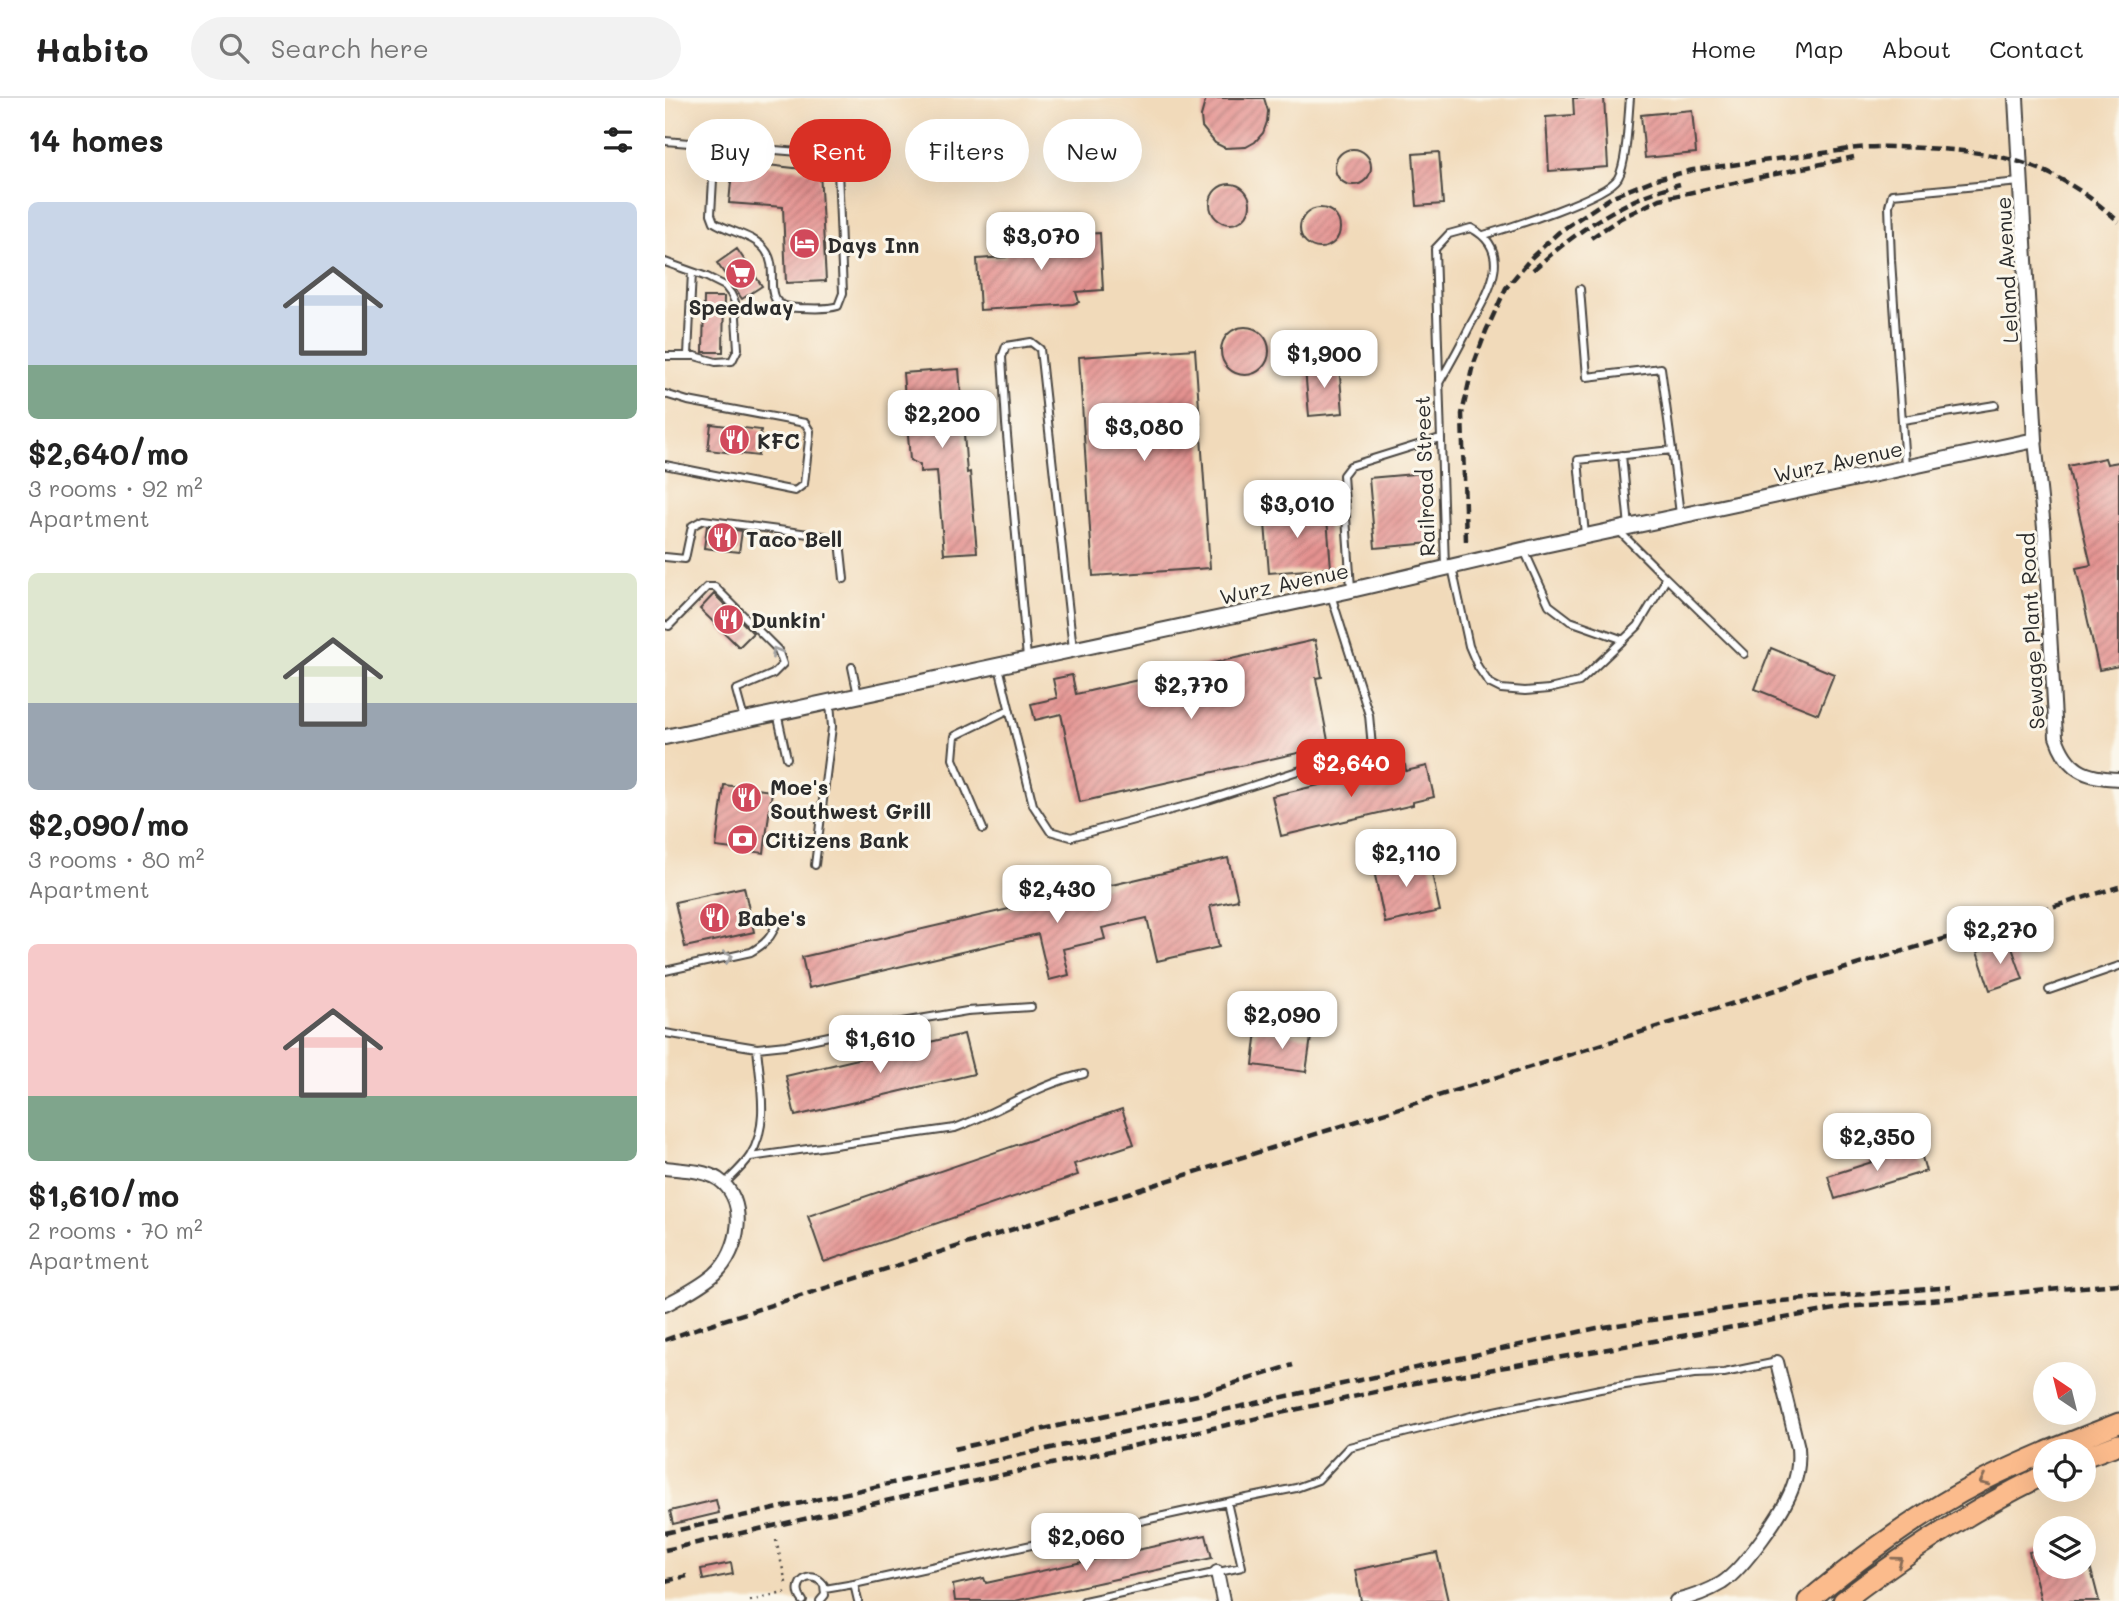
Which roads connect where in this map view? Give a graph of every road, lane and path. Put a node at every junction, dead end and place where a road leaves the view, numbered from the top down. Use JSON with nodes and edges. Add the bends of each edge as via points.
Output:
{"nodes":[{"id":1,"x":1630,"y":98,"type":"edge"},
{"id":2,"x":2016,"y":98,"type":"edge"},
{"id":3,"x":665,"y":141,"type":"edge"},
{"id":4,"x":686,"y":143,"type":"edge"},
{"id":5,"x":715,"y":145,"type":"joint"},
{"id":6,"x":2022,"y":182,"type":"junction"},
{"id":7,"x":1483,"y":235,"type":"junction"},
{"id":8,"x":665,"y":262,"type":"edge"},
{"id":9,"x":692,"y":272,"type":"junction"},
{"id":10,"x":1580,"y":289,"type":"dead end"},
{"id":11,"x":688,"y":355,"type":"junction"},
{"id":12,"x":665,"y":356,"type":"edge"},
{"id":13,"x":1439,"y":383,"type":"junction"},
{"id":14,"x":665,"y":394,"type":"edge"},
{"id":15,"x":1995,"y":405,"type":"dead end"},
{"id":16,"x":1903,"y":420,"type":"junction"},
{"id":17,"x":1440,"y":438,"type":"junction"},
{"id":18,"x":2035,"y":440,"type":"junction"},
{"id":19,"x":1672,"y":450,"type":"junction"},
{"id":20,"x":1622,"y":455,"type":"junction"},
{"id":21,"x":665,"y":466,"type":"edge"},
{"id":22,"x":1905,"y":467,"type":"junction"},
{"id":23,"x":1680,"y":516,"type":"junction"},
{"id":24,"x":1623,"y":528,"type":"junction"},
{"id":25,"x":1585,"y":537,"type":"junction"},
{"id":26,"x":1524,"y":550,"type":"junction"},
{"id":27,"x":665,"y":557,"type":"edge"},
{"id":28,"x":1448,"y":568,"type":"junction"},
{"id":29,"x":1664,"y":576,"type":"junction"},
{"id":30,"x":844,"y":579,"type":"dead end"},
{"id":31,"x":1351,"y":590,"type":"junction"},
{"id":32,"x":1331,"y":595,"type":"junction"},
{"id":33,"x":667,"y":625,"type":"edge"},
{"id":34,"x":1624,"y":640,"type":"junction"},
{"id":35,"x":1073,"y":649,"type":"junction"},
{"id":36,"x":1744,"y":654,"type":"dead end"},
{"id":37,"x":1027,"y":659,"type":"junction"},
{"id":38,"x":998,"y":665,"type":"junction"},
{"id":39,"x":852,"y":667,"type":"dead end"},
{"id":40,"x":858,"y":695,"type":"junction"},
{"id":41,"x":830,"y":701,"type":"junction"},
{"id":42,"x":1008,"y":710,"type":"junction"},
{"id":43,"x":777,"y":713,"type":"junction"},
{"id":44,"x":745,"y":721,"type":"junction"},
{"id":45,"x":665,"y":737,"type":"edge"},
{"id":46,"x":786,"y":758,"type":"dead end"},
{"id":47,"x":2119,"y":779,"type":"edge"},
{"id":48,"x":983,"y":829,"type":"dead end"},
{"id":49,"x":815,"y":865,"type":"dead end"},
{"id":50,"x":777,"y":922,"type":"dead end"},
{"id":51,"x":2119,"y":966,"type":"edge"},
{"id":52,"x":665,"y":971,"type":"edge"},
{"id":53,"x":2049,"y":990,"type":"dead end"},
{"id":54,"x":1031,"y":1007,"type":"dead end"},
{"id":55,"x":665,"y":1034,"type":"edge"},
{"id":56,"x":757,"y":1048,"type":"junction"},
{"id":57,"x":1084,"y":1074,"type":"dead end"},
{"id":58,"x":750,"y":1157,"type":"junction"},
{"id":59,"x":665,"y":1168,"type":"edge"},
{"id":60,"x":723,"y":1185,"type":"junction"},
{"id":61,"x":665,"y":1305,"type":"edge"},
{"id":62,"x":1777,"y":1362,"type":"joint"},
{"id":63,"x":2119,"y":1423,"type":"edge"},
{"id":64,"x":2078,"y":1439,"type":"edge"},
{"id":65,"x":2119,"y":1444,"type":"edge"},
{"id":66,"x":2096,"y":1453,"type":"edge"},
{"id":67,"x":2033,"y":1458,"type":"edge"},
{"id":68,"x":2033,"y":1480,"type":"edge"},
{"id":69,"x":1227,"y":1502,"type":"junction"},
{"id":70,"x":776,"y":1539,"type":"dead end"},
{"id":71,"x":1217,"y":1572,"type":"junction"},
{"id":72,"x":854,"y":1584,"type":"junction"},
{"id":73,"x":825,"y":1589,"type":"junction"},
{"id":74,"x":798,"y":1591,"type":"junction"},
{"id":75,"x":788,"y":1592,"type":"junction"},
{"id":76,"x":750,"y":1601,"type":"edge"},
{"id":77,"x":803,"y":1601,"type":"edge"},
{"id":78,"x":820,"y":1601,"type":"edge"},
{"id":79,"x":858,"y":1601,"type":"edge"},
{"id":80,"x":1084,"y":1601,"type":"edge"},
{"id":81,"x":1223,"y":1601,"type":"edge"},
{"id":82,"x":1676,"y":1601,"type":"edge"},
{"id":83,"x":1808,"y":1601,"type":"edge"},
{"id":84,"x":1843,"y":1601,"type":"edge"}],
"edges":[{"from":1,"to":7,"type":"lane","via":[[1622,168],[1614,184]]},
{"from":2,"to":6,"type":"street","name":"Leland Avenue"},
{"from":3,"to":4,"type":"lane"},
{"from":5,"to":5,"type":"lane","via":[[714,222],[769,254],[777,303],[785,308],[838,306],[843,293],[838,170],[833,159],[823,154]]},
{"from":6,"to":16,"type":"lane","via":[[1892,194],[1891,260]]},
{"from":6,"to":18,"type":"street","name":"Leland Avenue"},
{"from":7,"to":13,"type":"lane","name":"Railroad Street","via":[[1493,249],[1491,287]]},
{"from":7,"to":13,"type":"lane","name":"Railroad Street","via":[[1471,228],[1449,233],[1435,250]]},
{"from":8,"to":9,"type":"lane"},
{"from":9,"to":11,"type":"lane"},
{"from":9,"to":11,"type":"lane","via":[[725,286],[731,294],[738,349],[732,361],[706,361]]},
{"from":10,"to":19,"type":"lane","via":[[1587,377],[1661,368]]},
{"from":11,"to":12,"type":"lane"},
{"from":13,"to":17,"type":"lane","name":"Railroad Street"},
{"from":14,"to":21,"type":"lane","via":[[805,423],[810,430],[804,484],[795,491]]},
{"from":15,"to":16,"type":"lane"},
{"from":16,"to":22,"type":"lane"},
{"from":17,"to":28,"type":"lane","name":"Railroad Street"},
{"from":17,"to":31,"type":"lane","via":[[1350,466],[1343,475]]},
{"from":18,"to":22,"type":"street","name":"Wurz Avenue"},
{"from":18,"to":47,"type":"street","name":"Sewage Plant Road","via":[[2056,737],[2072,766],[2091,776]]},
{"from":19,"to":20,"type":"lane"},
{"from":19,"to":23,"type":"lane"},
{"from":20,"to":24,"type":"lane"},
{"from":20,"to":25,"type":"lane","via":[[1578,460]]},
{"from":22,"to":23,"type":"street","name":"Wurz Avenue"},
{"from":23,"to":24,"type":"street","name":"Wurz Avenue"},
{"from":24,"to":25,"type":"street","name":"Wurz Avenue"},
{"from":24,"to":29,"type":"lane"},
{"from":25,"to":26,"type":"street","name":"Wurz Avenue"},
{"from":26,"to":28,"type":"street","name":"Wurz Avenue"},
{"from":26,"to":34,"type":"lane","via":[[1549,606],[1570,621]]},
{"from":27,"to":30,"type":"lane","via":[[685,559],[692,526],[703,520],[840,541]]},
{"from":28,"to":31,"type":"street","name":"Wurz Avenue"},
{"from":28,"to":34,"type":"lane","name":"Railroad Street","via":[[1473,657],[1489,683],[1501,689],[1549,689],[1579,682]]},
{"from":29,"to":34,"type":"lane","via":[[1638,626]]},
{"from":29,"to":36,"type":"lane"},
{"from":31,"to":32,"type":"street","name":"Wurz Avenue"},
{"from":32,"to":35,"type":"street","name":"Wurz Avenue"},
{"from":32,"to":42,"type":"lane","via":[[1369,715],[1372,747],[1208,800],[1071,837],[1050,831],[1033,805]]},
{"from":44,"to":33,"type":"lane","one_way":true,"via":[[736,690],[773,674],[783,664],[778,650],[715,587],[707,587]]},
{"from":35,"to":37,"type":"street","name":"Wurz Avenue"},
{"from":35,"to":37,"type":"lane","via":[[1040,349],[1031,342],[1006,346],[1002,357],[1006,424]]},
{"from":37,"to":38,"type":"street","name":"Wurz Avenue"},
{"from":38,"to":40,"type":"street","name":"Wurz Avenue"},
{"from":38,"to":42,"type":"lane"},
{"from":39,"to":40,"type":"lane"},
{"from":40,"to":41,"type":"street","name":"Wurz Avenue"},
{"from":41,"to":43,"type":"street","name":"Wurz Avenue"},
{"from":41,"to":49,"type":"lane","via":[[832,727]]},
{"from":42,"to":48,"type":"lane","via":[[955,736],[953,759]]},
{"from":43,"to":44,"type":"street","name":"Wurz Avenue"},
{"from":43,"to":46,"type":"lane"},
{"from":44,"to":45,"type":"street","name":"Wurz Avenue"},
{"from":52,"to":50,"type":"lane","one_way":true,"via":[[751,952],[773,934]]},
{"from":51,"to":53,"type":"lane"},
{"from":54,"to":56,"type":"lane","via":[[967,1011]]},
{"from":55,"to":56,"type":"lane"},
{"from":56,"to":58,"type":"lane","via":[[761,1133]]},
{"from":57,"to":58,"type":"lane","via":[[1038,1088],[988,1116],[955,1128]]},
{"from":58,"to":60,"type":"lane"},
{"from":59,"to":60,"type":"street","via":[[705,1174]]},
{"from":60,"to":61,"type":"street","via":[[737,1206],[733,1247],[717,1272]]},
{"from":62,"to":69,"type":"lane","via":[[1600,1389],[1349,1447],[1318,1480]]},
{"from":62,"to":82,"type":"street","via":[[1798,1448],[1793,1487],[1740,1567],[1724,1582]]},
{"from":63,"to":64,"type":"main road"},
{"from":65,"to":66,"type":"main road"},
{"from":67,"to":83,"type":"main road","one_way":true,"via":[[1930,1512]]},
{"from":84,"to":68,"type":"main road","one_way":true,"via":[[1932,1536]]},
{"from":69,"to":71,"type":"lane","via":[[1242,1567]]},
{"from":69,"to":72,"type":"lane"},
{"from":70,"to":75,"type":"path"},
{"from":71,"to":80,"type":"lane"},
{"from":71,"to":81,"type":"street"},
{"from":72,"to":73,"type":"lane"},
{"from":72,"to":79,"type":"lane"},
{"from":73,"to":74,"type":"lane","via":[[821,1580],[810,1577],[801,1581]]},
{"from":73,"to":78,"type":"lane"},
{"from":74,"to":75,"type":"path"},
{"from":74,"to":77,"type":"lane"},
{"from":75,"to":76,"type":"path"}]}
